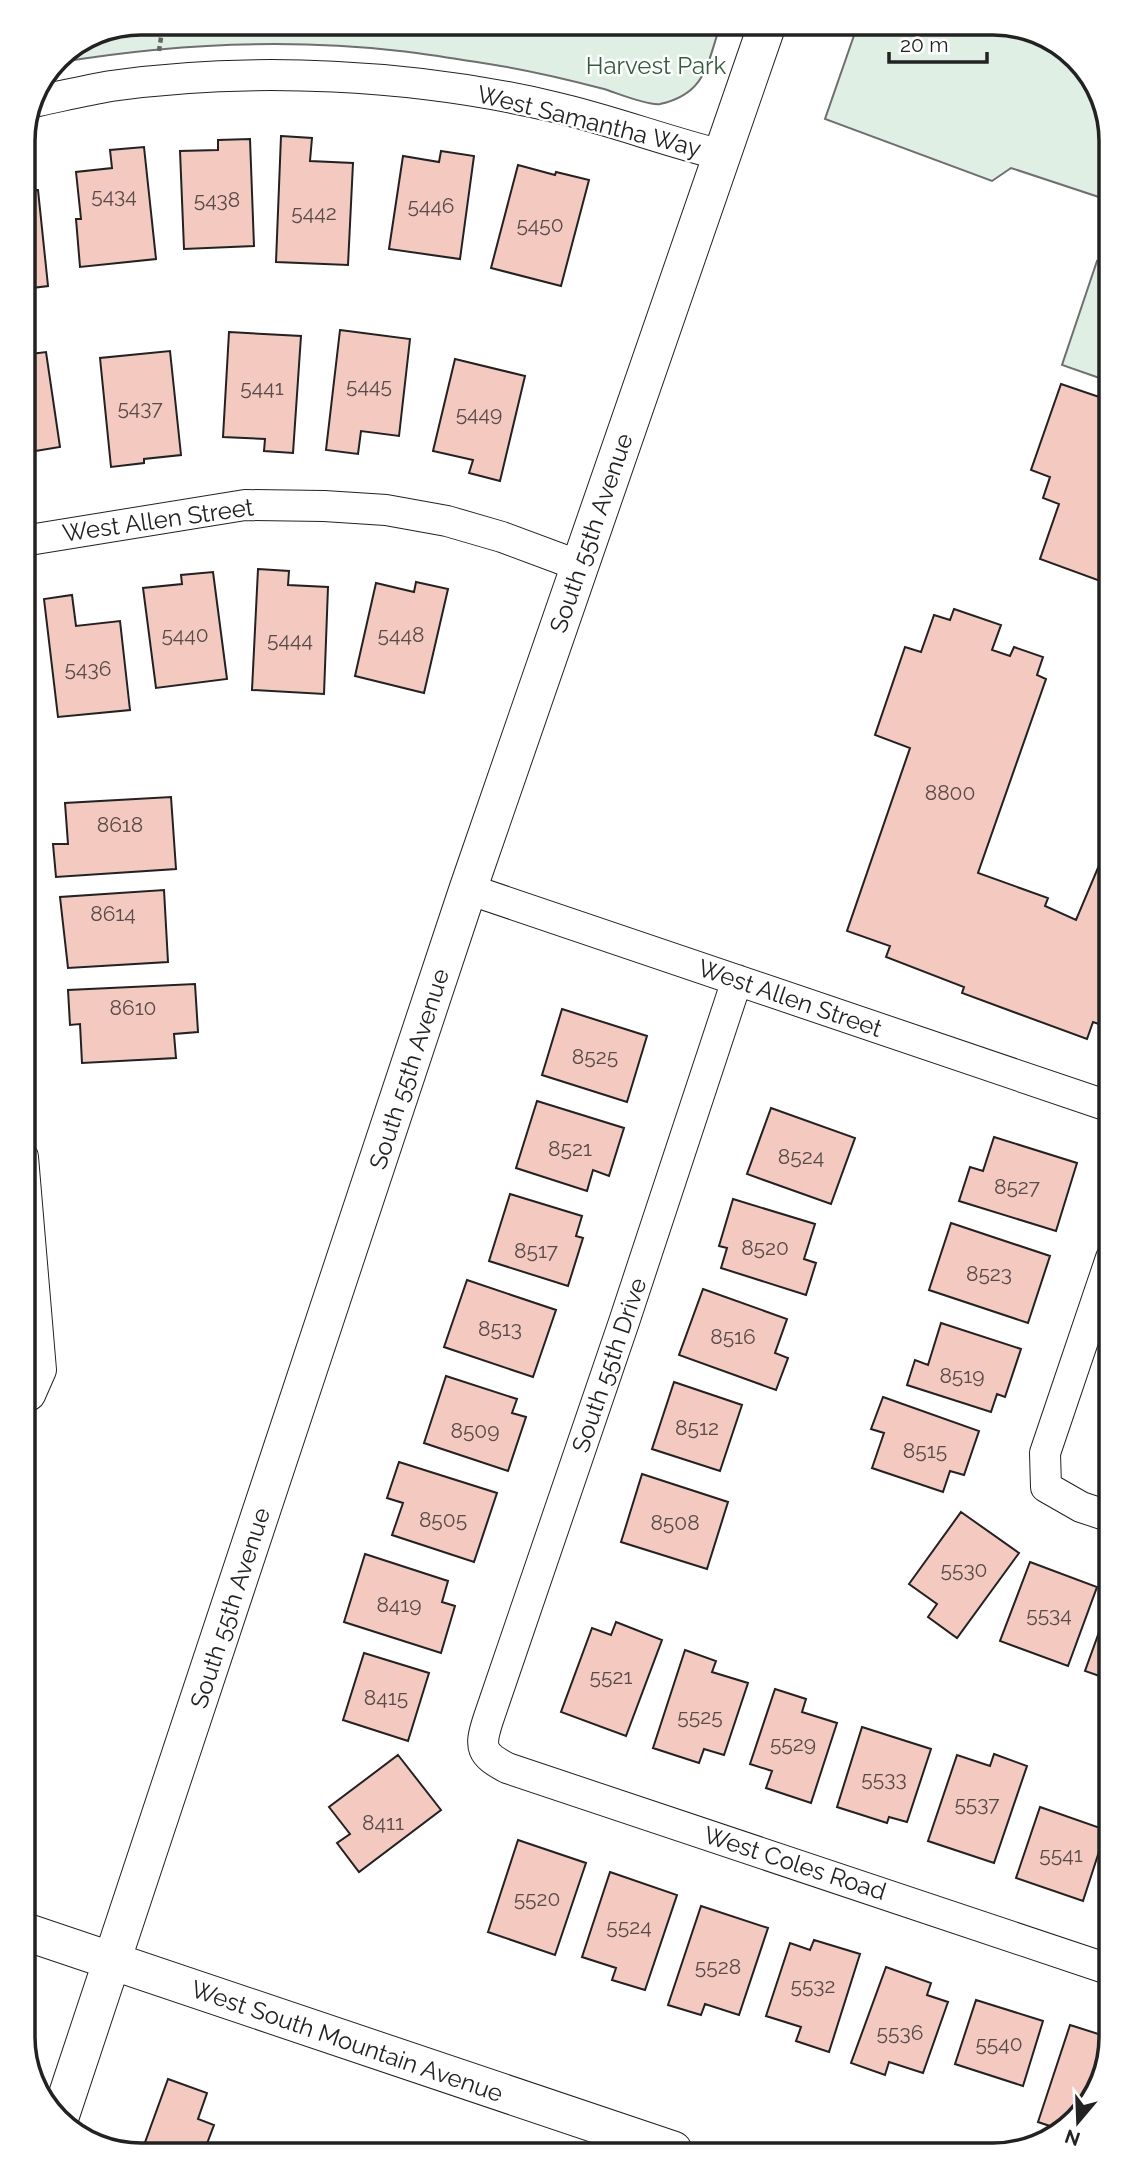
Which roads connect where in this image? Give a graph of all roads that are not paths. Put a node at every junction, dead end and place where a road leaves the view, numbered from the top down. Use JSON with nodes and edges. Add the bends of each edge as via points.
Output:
{"nodes":[{"id":1,"x":764,"y":35,"type":"edge"},
{"id":2,"x":44,"y":100,"type":"edge"},
{"id":3,"x":722,"y":155,"type":"junction"},
{"id":4,"x":35,"y":539,"type":"edge"},
{"id":5,"x":580,"y":566,"type":"junction"},
{"id":6,"x":468,"y":889,"type":"junction"},
{"id":7,"x":737,"y":980,"type":"junction"},
{"id":8,"x":1099,"y":1103,"type":"edge"},
{"id":9,"x":1099,"y":1293,"type":"edge"},
{"id":10,"x":35,"y":1299,"type":"edge"},
{"id":11,"x":35,"y":1382,"type":"edge"},
{"id":12,"x":1099,"y":1513,"type":"edge"},
{"id":13,"x":483,"y":1749,"type":"joint"},
{"id":14,"x":35,"y":1935,"type":"edge"},
{"id":15,"x":113,"y":1961,"type":"junction"},
{"id":16,"x":1099,"y":1966,"type":"edge"},
{"id":17,"x":63,"y":2108,"type":"edge"},
{"id":18,"x":652,"y":2143,"type":"edge"}],
"edges":[{"from":1,"to":3,"type":"street","name":"South 55th Avenue"},
{"from":2,"to":3,"type":"street","name":"West Samantha Way","via":[[111,86],[214,78],[310,76],[386,81],[457,87],[552,106]]},
{"from":3,"to":5,"type":"street","name":"South 55th Avenue"},
{"from":4,"to":5,"type":"street","name":"West Allen Street","via":[[245,505],[324,506],[386,510],[447,522]]},
{"from":5,"to":6,"type":"street","name":"South 55th Avenue"},
{"from":6,"to":7,"type":"street","name":"West Allen Street"},
{"from":6,"to":15,"type":"street","name":"South 55th Avenue"},
{"from":7,"to":8,"type":"street","name":"West Allen Street"},
{"from":7,"to":13,"type":"street","name":"South 55th Drive","via":[[482,1738]]},
{"from":9,"to":12,"type":"street","via":[[1045,1453],[1046,1487]]},
{"from":10,"to":11,"type":"street","via":[[41,1370]]},
{"from":13,"to":16,"type":"street","name":"West Coles Road","via":[[507,1768]]},
{"from":14,"to":15,"type":"street","name":"West South Mountain Avenue"},
{"from":15,"to":17,"type":"street","name":"South 55th Avenue"},
{"from":15,"to":18,"type":"street","name":"West South Mountain Avenue"}]}
